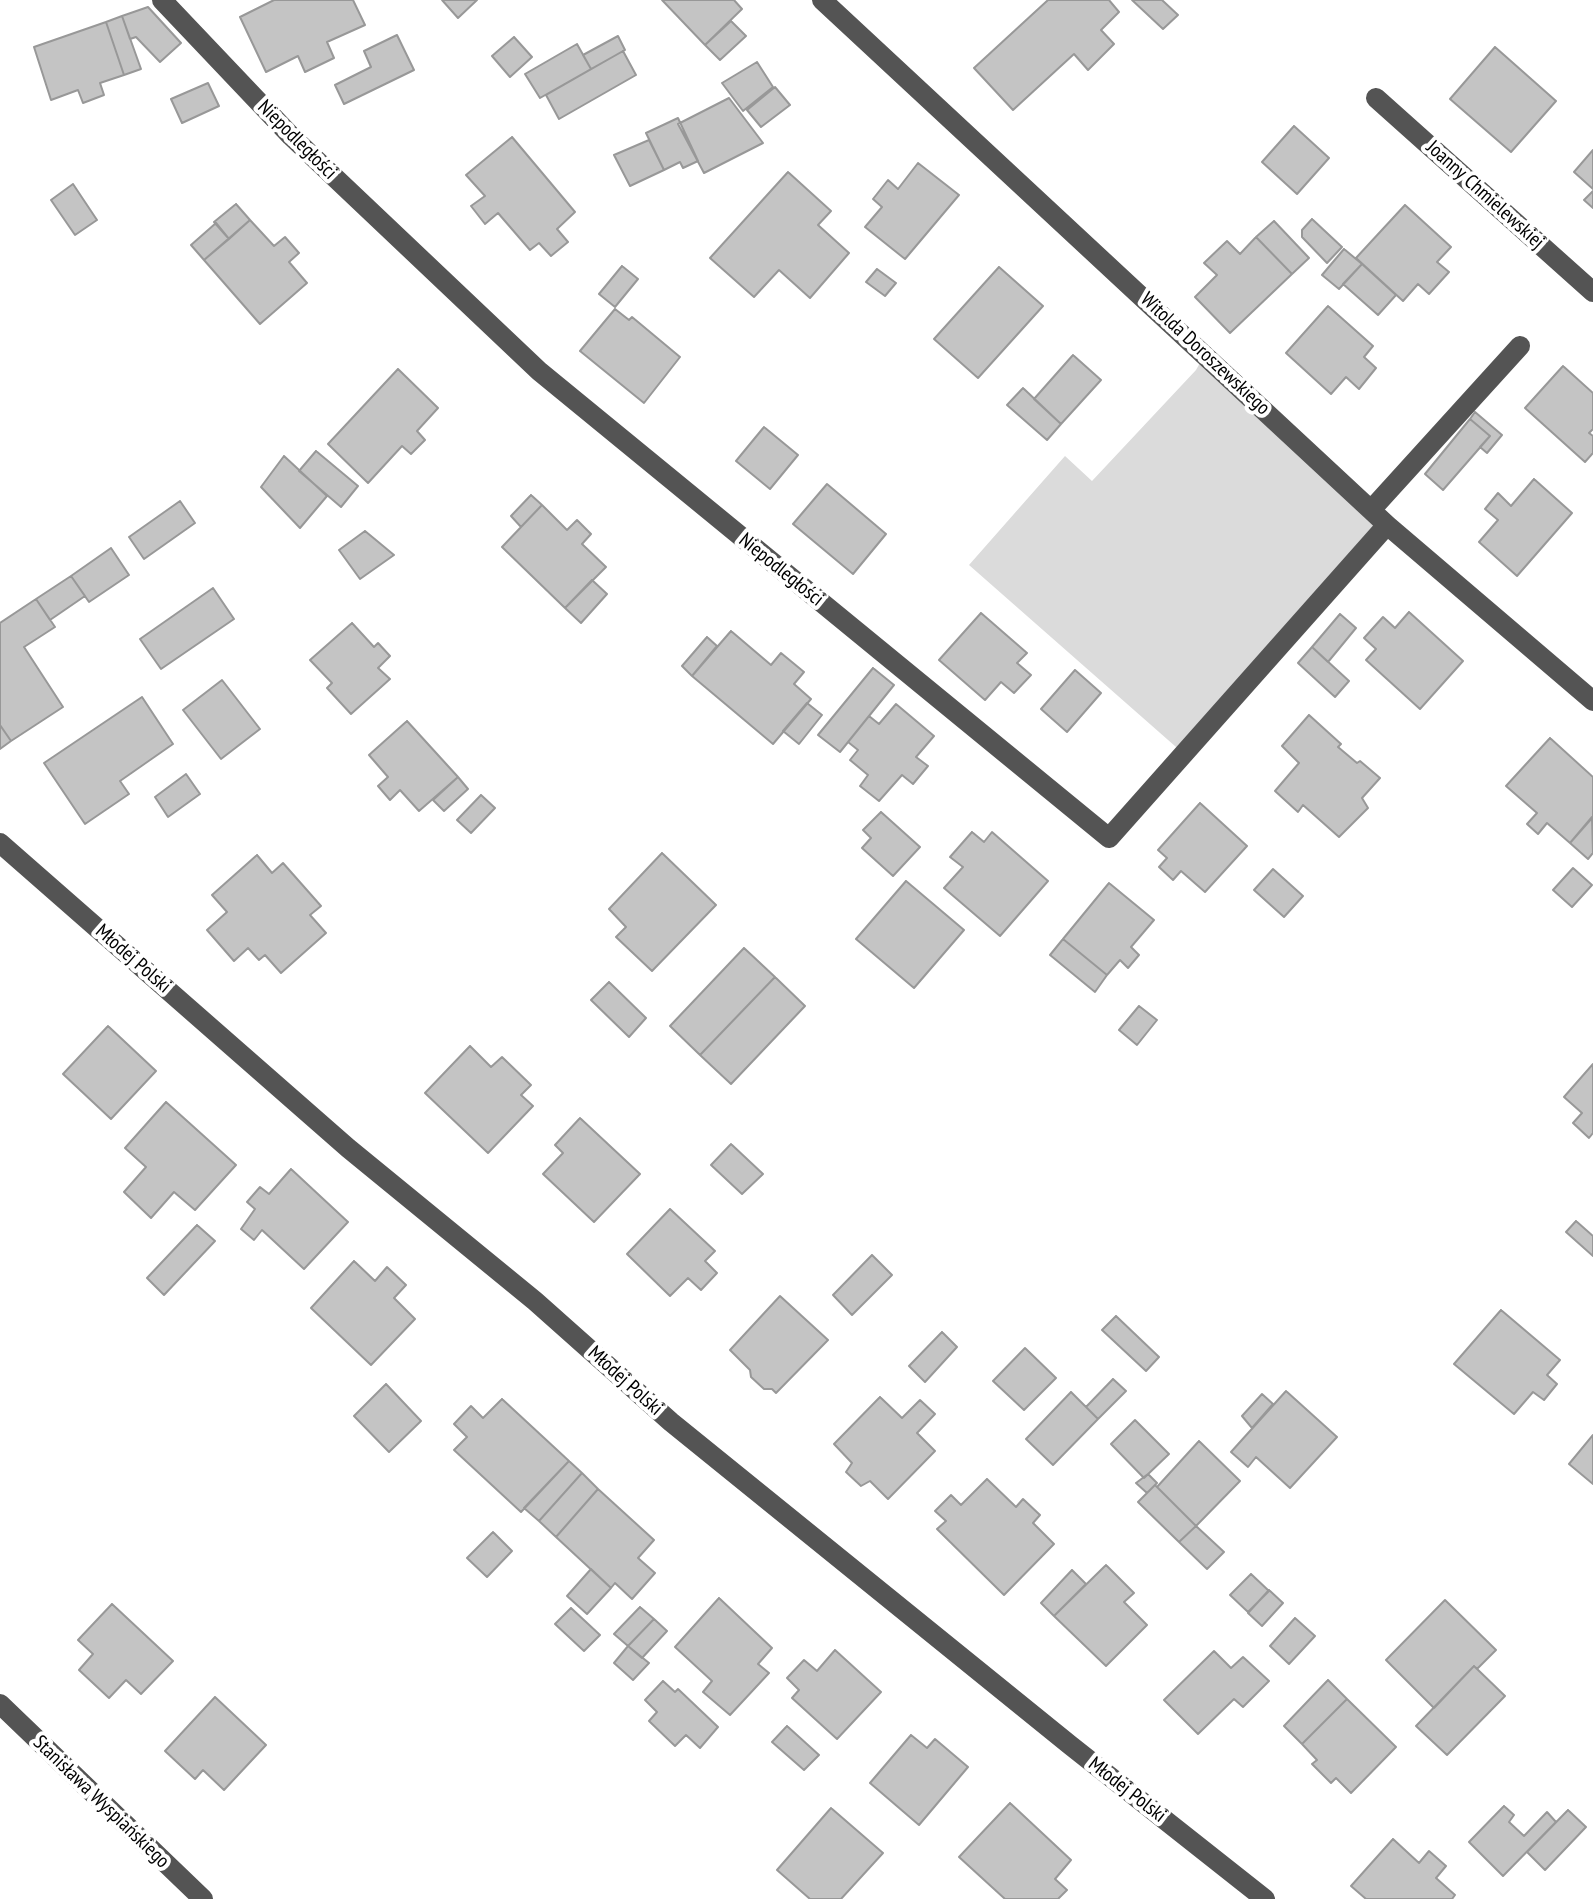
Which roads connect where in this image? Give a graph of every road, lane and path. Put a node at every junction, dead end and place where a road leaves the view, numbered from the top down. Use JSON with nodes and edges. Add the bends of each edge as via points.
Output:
{"nodes":[{"id":1,"x":162,"y":0,"type":"edge"},
{"id":2,"x":822,"y":0,"type":"edge"},
{"id":3,"x":1376,"y":98,"type":"dead end"},
{"id":4,"x":1593,"y":292,"type":"edge"},
{"id":5,"x":1520,"y":346,"type":"dead end"},
{"id":6,"x":1371,"y":510,"type":"junction"},
{"id":7,"x":1387,"y":525,"type":"junction"},
{"id":8,"x":1593,"y":701,"type":"edge"},
{"id":9,"x":0,"y":843,"type":"edge"},
{"id":10,"x":0,"y":1704,"type":"edge"},
{"id":11,"x":203,"y":1899,"type":"edge"},
{"id":12,"x":1265,"y":1899,"type":"edge"}],
"edges":[{"from":1,"to":7,"type":"street","name":"Niepodległości","via":[[291,136],[539,371],[1109,838]]},
{"from":2,"to":6,"type":"street","name":"Witolda Doroszewskiego"},
{"from":3,"to":4,"type":"street","name":"Joanny Chmielewskiej"},
{"from":5,"to":6,"type":"street"},
{"from":6,"to":7,"type":"street","name":"Witolda Doroszewskiego"},
{"from":7,"to":8,"type":"street","name":"Witolda Doroszewskiego"},
{"from":9,"to":12,"type":"street","name":"Młodej Polski","via":[[671,1422]]},
{"from":10,"to":11,"type":"street","name":"Stanisława Wyspiańskiego"}]}
